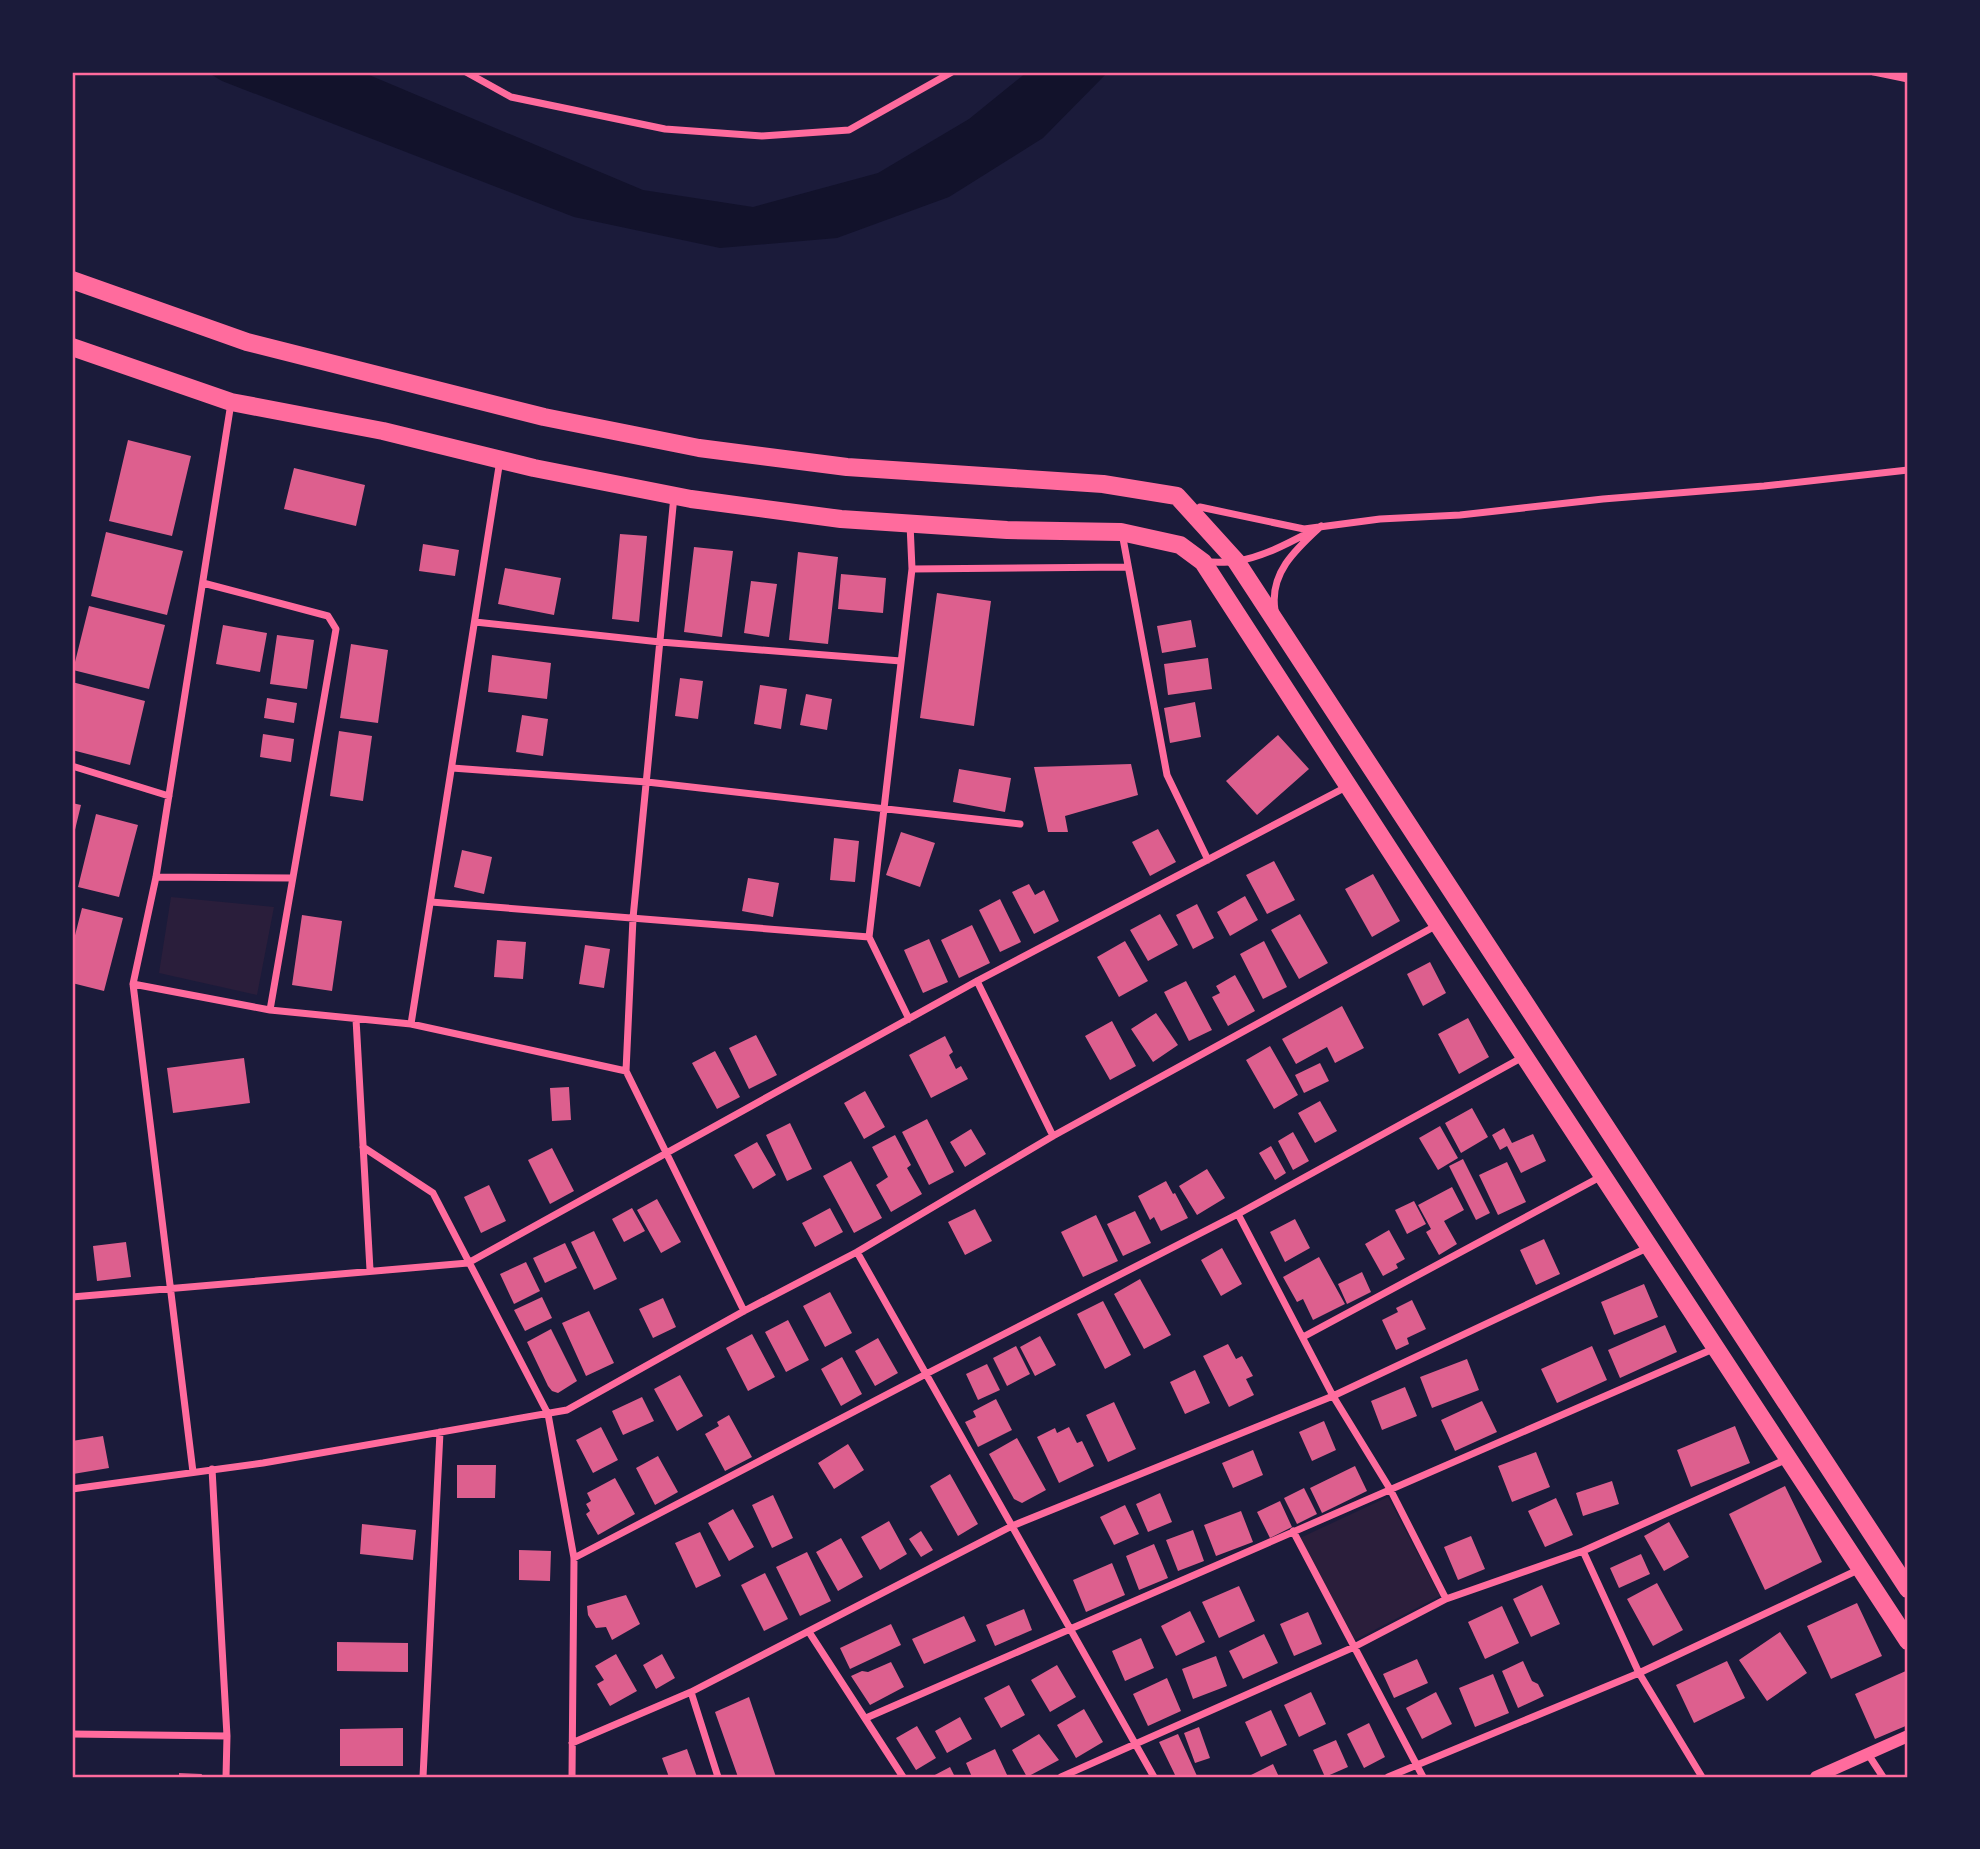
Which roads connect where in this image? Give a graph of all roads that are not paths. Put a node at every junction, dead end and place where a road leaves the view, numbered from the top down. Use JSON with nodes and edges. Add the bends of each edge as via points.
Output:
{"nodes":[{"id":1,"x":466,"y":72,"type":"edge"},
{"id":2,"x":952,"y":72,"type":"edge"},
{"id":3,"x":1874,"y":72,"type":"edge"},
{"id":4,"x":1908,"y":79,"type":"edge"},
{"id":5,"x":72,"y":280,"type":"edge"},
{"id":6,"x":72,"y":347,"type":"edge"},
{"id":7,"x":232,"y":402,"type":"junction"},
{"id":8,"x":500,"y":459,"type":"junction"},
{"id":9,"x":1908,"y":471,"type":"edge"},
{"id":10,"x":674,"y":495,"type":"junction"},
{"id":11,"x":1177,"y":496,"type":"junction"},
{"id":12,"x":1200,"y":507,"type":"joint"},
{"id":13,"x":910,"y":524,"type":"junction"},
{"id":14,"x":1321,"y":526,"type":"junction"},
{"id":15,"x":1121,"y":532,"type":"junction"},
{"id":16,"x":1236,"y":561,"type":"junction"},
{"id":17,"x":1203,"y":562,"type":"junction"},
{"id":18,"x":1128,"y":567,"type":"junction"},
{"id":19,"x":912,"y":569,"type":"junction"},
{"id":20,"x":203,"y":583,"type":"junction"},
{"id":21,"x":475,"y":622,"type":"junction"},
{"id":22,"x":1278,"y":626,"type":"junction"},
{"id":23,"x":660,"y":642,"type":"junction"},
{"id":24,"x":901,"y":661,"type":"junction"},
{"id":25,"x":72,"y":766,"type":"edge"},
{"id":26,"x":452,"y":768,"type":"junction"},
{"id":27,"x":647,"y":782,"type":"junction"},
{"id":28,"x":1348,"y":786,"type":"junction"},
{"id":29,"x":169,"y":796,"type":"junction"},
{"id":30,"x":884,"y":809,"type":"junction"},
{"id":31,"x":1020,"y":824,"type":"dead end"},
{"id":32,"x":1208,"y":860,"type":"junction"},
{"id":33,"x":156,"y":877,"type":"junction"},
{"id":34,"x":292,"y":878,"type":"junction"},
{"id":35,"x":430,"y":902,"type":"junction"},
{"id":36,"x":634,"y":918,"type":"junction"},
{"id":37,"x":1439,"y":923,"type":"junction"},
{"id":38,"x":869,"y":937,"type":"junction"},
{"id":39,"x":977,"y":981,"type":"junction"},
{"id":40,"x":133,"y":984,"type":"junction"},
{"id":41,"x":270,"y":1010,"type":"junction"},
{"id":42,"x":356,"y":1019,"type":"junction"},
{"id":43,"x":909,"y":1019,"type":"junction"},
{"id":44,"x":411,"y":1024,"type":"junction"},
{"id":45,"x":1523,"y":1056,"type":"junction"},
{"id":46,"x":626,"y":1071,"type":"junction"},
{"id":47,"x":1052,"y":1136,"type":"junction"},
{"id":48,"x":363,"y":1147,"type":"junction"},
{"id":49,"x":666,"y":1156,"type":"junction"},
{"id":50,"x":1603,"y":1176,"type":"junction"},
{"id":51,"x":1238,"y":1214,"type":"junction"},
{"id":52,"x":1650,"y":1247,"type":"junction"},
{"id":53,"x":857,"y":1252,"type":"junction"},
{"id":54,"x":468,"y":1263,"type":"junction"},
{"id":55,"x":370,"y":1270,"type":"junction"},
{"id":56,"x":169,"y":1289,"type":"junction"},
{"id":57,"x":72,"y":1297,"type":"edge"},
{"id":58,"x":744,"y":1311,"type":"junction"},
{"id":59,"x":1303,"y":1337,"type":"junction"},
{"id":60,"x":1715,"y":1347,"type":"junction"},
{"id":61,"x":926,"y":1374,"type":"junction"},
{"id":62,"x":1333,"y":1396,"type":"junction"},
{"id":63,"x":548,"y":1414,"type":"junction"},
{"id":64,"x":440,"y":1432,"type":"junction"},
{"id":65,"x":1788,"y":1458,"type":"junction"},
{"id":66,"x":212,"y":1469,"type":"junction"},
{"id":67,"x":193,"y":1472,"type":"junction"},
{"id":68,"x":72,"y":1489,"type":"edge"},
{"id":69,"x":1390,"y":1489,"type":"junction"},
{"id":70,"x":1012,"y":1526,"type":"junction"},
{"id":71,"x":1293,"y":1531,"type":"junction"},
{"id":72,"x":1583,"y":1551,"type":"junction"},
{"id":73,"x":573,"y":1558,"type":"junction"},
{"id":74,"x":1861,"y":1569,"type":"junction"},
{"id":75,"x":1908,"y":1588,"type":"edge"},
{"id":76,"x":1446,"y":1599,"type":"junction"},
{"id":77,"x":1070,"y":1629,"type":"junction"},
{"id":78,"x":809,"y":1632,"type":"junction"},
{"id":79,"x":1908,"y":1641,"type":"edge"},
{"id":80,"x":1354,"y":1647,"type":"junction"},
{"id":81,"x":1639,"y":1673,"type":"junction"},
{"id":82,"x":691,"y":1692,"type":"junction"},
{"id":83,"x":866,"y":1718,"type":"junction"},
{"id":84,"x":72,"y":1734,"type":"edge"},
{"id":85,"x":227,"y":1736,"type":"junction"},
{"id":86,"x":1908,"y":1736,"type":"edge"},
{"id":87,"x":572,"y":1743,"type":"junction"},
{"id":88,"x":1136,"y":1744,"type":"junction"},
{"id":89,"x":1868,"y":1754,"type":"junction"},
{"id":90,"x":1417,"y":1765,"type":"junction"},
{"id":91,"x":226,"y":1777,"type":"edge"},
{"id":92,"x":423,"y":1777,"type":"edge"},
{"id":93,"x":572,"y":1777,"type":"edge"},
{"id":94,"x":718,"y":1777,"type":"edge"},
{"id":95,"x":903,"y":1777,"type":"edge"},
{"id":96,"x":1061,"y":1777,"type":"edge"},
{"id":97,"x":1154,"y":1777,"type":"edge"},
{"id":98,"x":1388,"y":1777,"type":"edge"},
{"id":99,"x":1423,"y":1777,"type":"edge"},
{"id":100,"x":1702,"y":1777,"type":"edge"},
{"id":101,"x":1816,"y":1777,"type":"edge"},
{"id":102,"x":1882,"y":1777,"type":"edge"}],
"edges":[{"from":1,"to":2,"type":"street","via":[[511,97],[665,129],[762,136],[849,131]]},
{"from":3,"to":4,"type":"street"},
{"from":5,"to":11,"type":"main road","via":[[247,342],[544,416],[686,445],[847,467],[1102,484]]},
{"from":6,"to":7,"type":"main road"},
{"from":7,"to":8,"type":"main road"},
{"from":7,"to":20,"type":"street"},
{"from":8,"to":10,"type":"main road"},
{"from":8,"to":21,"type":"street"},
{"from":9,"to":14,"type":"street"},
{"from":10,"to":13,"type":"main road"},
{"from":10,"to":23,"type":"street"},
{"from":11,"to":12,"type":"street"},
{"from":11,"to":16,"type":"main road"},
{"from":12,"to":14,"type":"street","via":[[1304,529]]},
{"from":13,"to":15,"type":"main road"},
{"from":13,"to":19,"type":"street"},
{"from":14,"to":16,"type":"street","via":[[1287,544]]},
{"from":14,"to":22,"type":"street","via":[[1283,565],[1274,601]]},
{"from":15,"to":17,"type":"main road","via":[[1180,545]]},
{"from":15,"to":18,"type":"street"},
{"from":16,"to":17,"type":"street"},
{"from":16,"to":22,"type":"main road"},
{"from":17,"to":28,"type":"main road"},
{"from":18,"to":19,"type":"street"},
{"from":18,"to":32,"type":"street","via":[[1167,775]]},
{"from":19,"to":24,"type":"street"},
{"from":20,"to":29,"type":"street"},
{"from":20,"to":34,"type":"street","via":[[328,616],[336,629]]},
{"from":21,"to":23,"type":"street"},
{"from":21,"to":26,"type":"street"},
{"from":22,"to":75,"type":"main road"},
{"from":23,"to":24,"type":"street"},
{"from":23,"to":27,"type":"street"},
{"from":24,"to":30,"type":"street"},
{"from":25,"to":29,"type":"street"},
{"from":26,"to":27,"type":"street"},
{"from":26,"to":35,"type":"street"},
{"from":27,"to":30,"type":"street"},
{"from":27,"to":36,"type":"street"},
{"from":28,"to":32,"type":"street"},
{"from":28,"to":37,"type":"main road"},
{"from":29,"to":33,"type":"street"},
{"from":30,"to":31,"type":"street"},
{"from":30,"to":38,"type":"street"},
{"from":32,"to":39,"type":"street"},
{"from":33,"to":34,"type":"street"},
{"from":33,"to":40,"type":"street"},
{"from":34,"to":41,"type":"street"},
{"from":35,"to":36,"type":"street"},
{"from":35,"to":44,"type":"street"},
{"from":36,"to":38,"type":"street"},
{"from":36,"to":46,"type":"street"},
{"from":37,"to":45,"type":"main road"},
{"from":37,"to":47,"type":"street"},
{"from":38,"to":43,"type":"street"},
{"from":39,"to":43,"type":"street"},
{"from":39,"to":47,"type":"street"},
{"from":40,"to":41,"type":"street"},
{"from":40,"to":56,"type":"street"},
{"from":41,"to":42,"type":"street"},
{"from":42,"to":44,"type":"street"},
{"from":42,"to":48,"type":"street"},
{"from":43,"to":49,"type":"street"},
{"from":44,"to":46,"type":"street"},
{"from":45,"to":50,"type":"main road"},
{"from":45,"to":51,"type":"street"},
{"from":46,"to":49,"type":"street"},
{"from":47,"to":53,"type":"street"},
{"from":48,"to":54,"type":"street","via":[[433,1193]]},
{"from":48,"to":55,"type":"street"},
{"from":49,"to":54,"type":"street"},
{"from":49,"to":58,"type":"street"},
{"from":50,"to":52,"type":"main road"},
{"from":50,"to":59,"type":"street"},
{"from":51,"to":59,"type":"street"},
{"from":51,"to":61,"type":"street"},
{"from":52,"to":60,"type":"main road"},
{"from":52,"to":62,"type":"street"},
{"from":53,"to":58,"type":"street"},
{"from":53,"to":61,"type":"street"},
{"from":54,"to":55,"type":"street"},
{"from":54,"to":63,"type":"street"},
{"from":55,"to":56,"type":"street"},
{"from":56,"to":57,"type":"street"},
{"from":56,"to":67,"type":"street"},
{"from":58,"to":63,"type":"street","via":[[568,1410]]},
{"from":59,"to":62,"type":"street"},
{"from":60,"to":65,"type":"main road"},
{"from":60,"to":69,"type":"street"},
{"from":61,"to":70,"type":"street"},
{"from":61,"to":73,"type":"street"},
{"from":62,"to":69,"type":"street"},
{"from":62,"to":70,"type":"street"},
{"from":63,"to":64,"type":"street"},
{"from":63,"to":73,"type":"street"},
{"from":64,"to":66,"type":"street"},
{"from":64,"to":92,"type":"street"},
{"from":65,"to":72,"type":"street"},
{"from":65,"to":74,"type":"main road"},
{"from":66,"to":67,"type":"street"},
{"from":66,"to":85,"type":"street"},
{"from":67,"to":68,"type":"street"},
{"from":69,"to":71,"type":"street"},
{"from":69,"to":76,"type":"street"},
{"from":70,"to":77,"type":"street"},
{"from":70,"to":78,"type":"street"},
{"from":71,"to":77,"type":"street"},
{"from":71,"to":80,"type":"street"},
{"from":72,"to":76,"type":"street"},
{"from":72,"to":81,"type":"street"},
{"from":73,"to":87,"type":"street"},
{"from":74,"to":79,"type":"main road"},
{"from":74,"to":81,"type":"street"},
{"from":76,"to":80,"type":"street"},
{"from":77,"to":83,"type":"street"},
{"from":77,"to":88,"type":"street"},
{"from":78,"to":82,"type":"street"},
{"from":78,"to":83,"type":"street"},
{"from":80,"to":88,"type":"street"},
{"from":80,"to":90,"type":"street"},
{"from":81,"to":90,"type":"street"},
{"from":81,"to":100,"type":"street"},
{"from":82,"to":87,"type":"street"},
{"from":82,"to":94,"type":"street"},
{"from":83,"to":95,"type":"street"},
{"from":84,"to":85,"type":"street"},
{"from":85,"to":91,"type":"street"},
{"from":86,"to":89,"type":"street"},
{"from":87,"to":93,"type":"street"},
{"from":88,"to":96,"type":"street"},
{"from":88,"to":97,"type":"street"},
{"from":89,"to":101,"type":"street"},
{"from":89,"to":102,"type":"street"},
{"from":90,"to":98,"type":"street"},
{"from":90,"to":99,"type":"street"}]}
